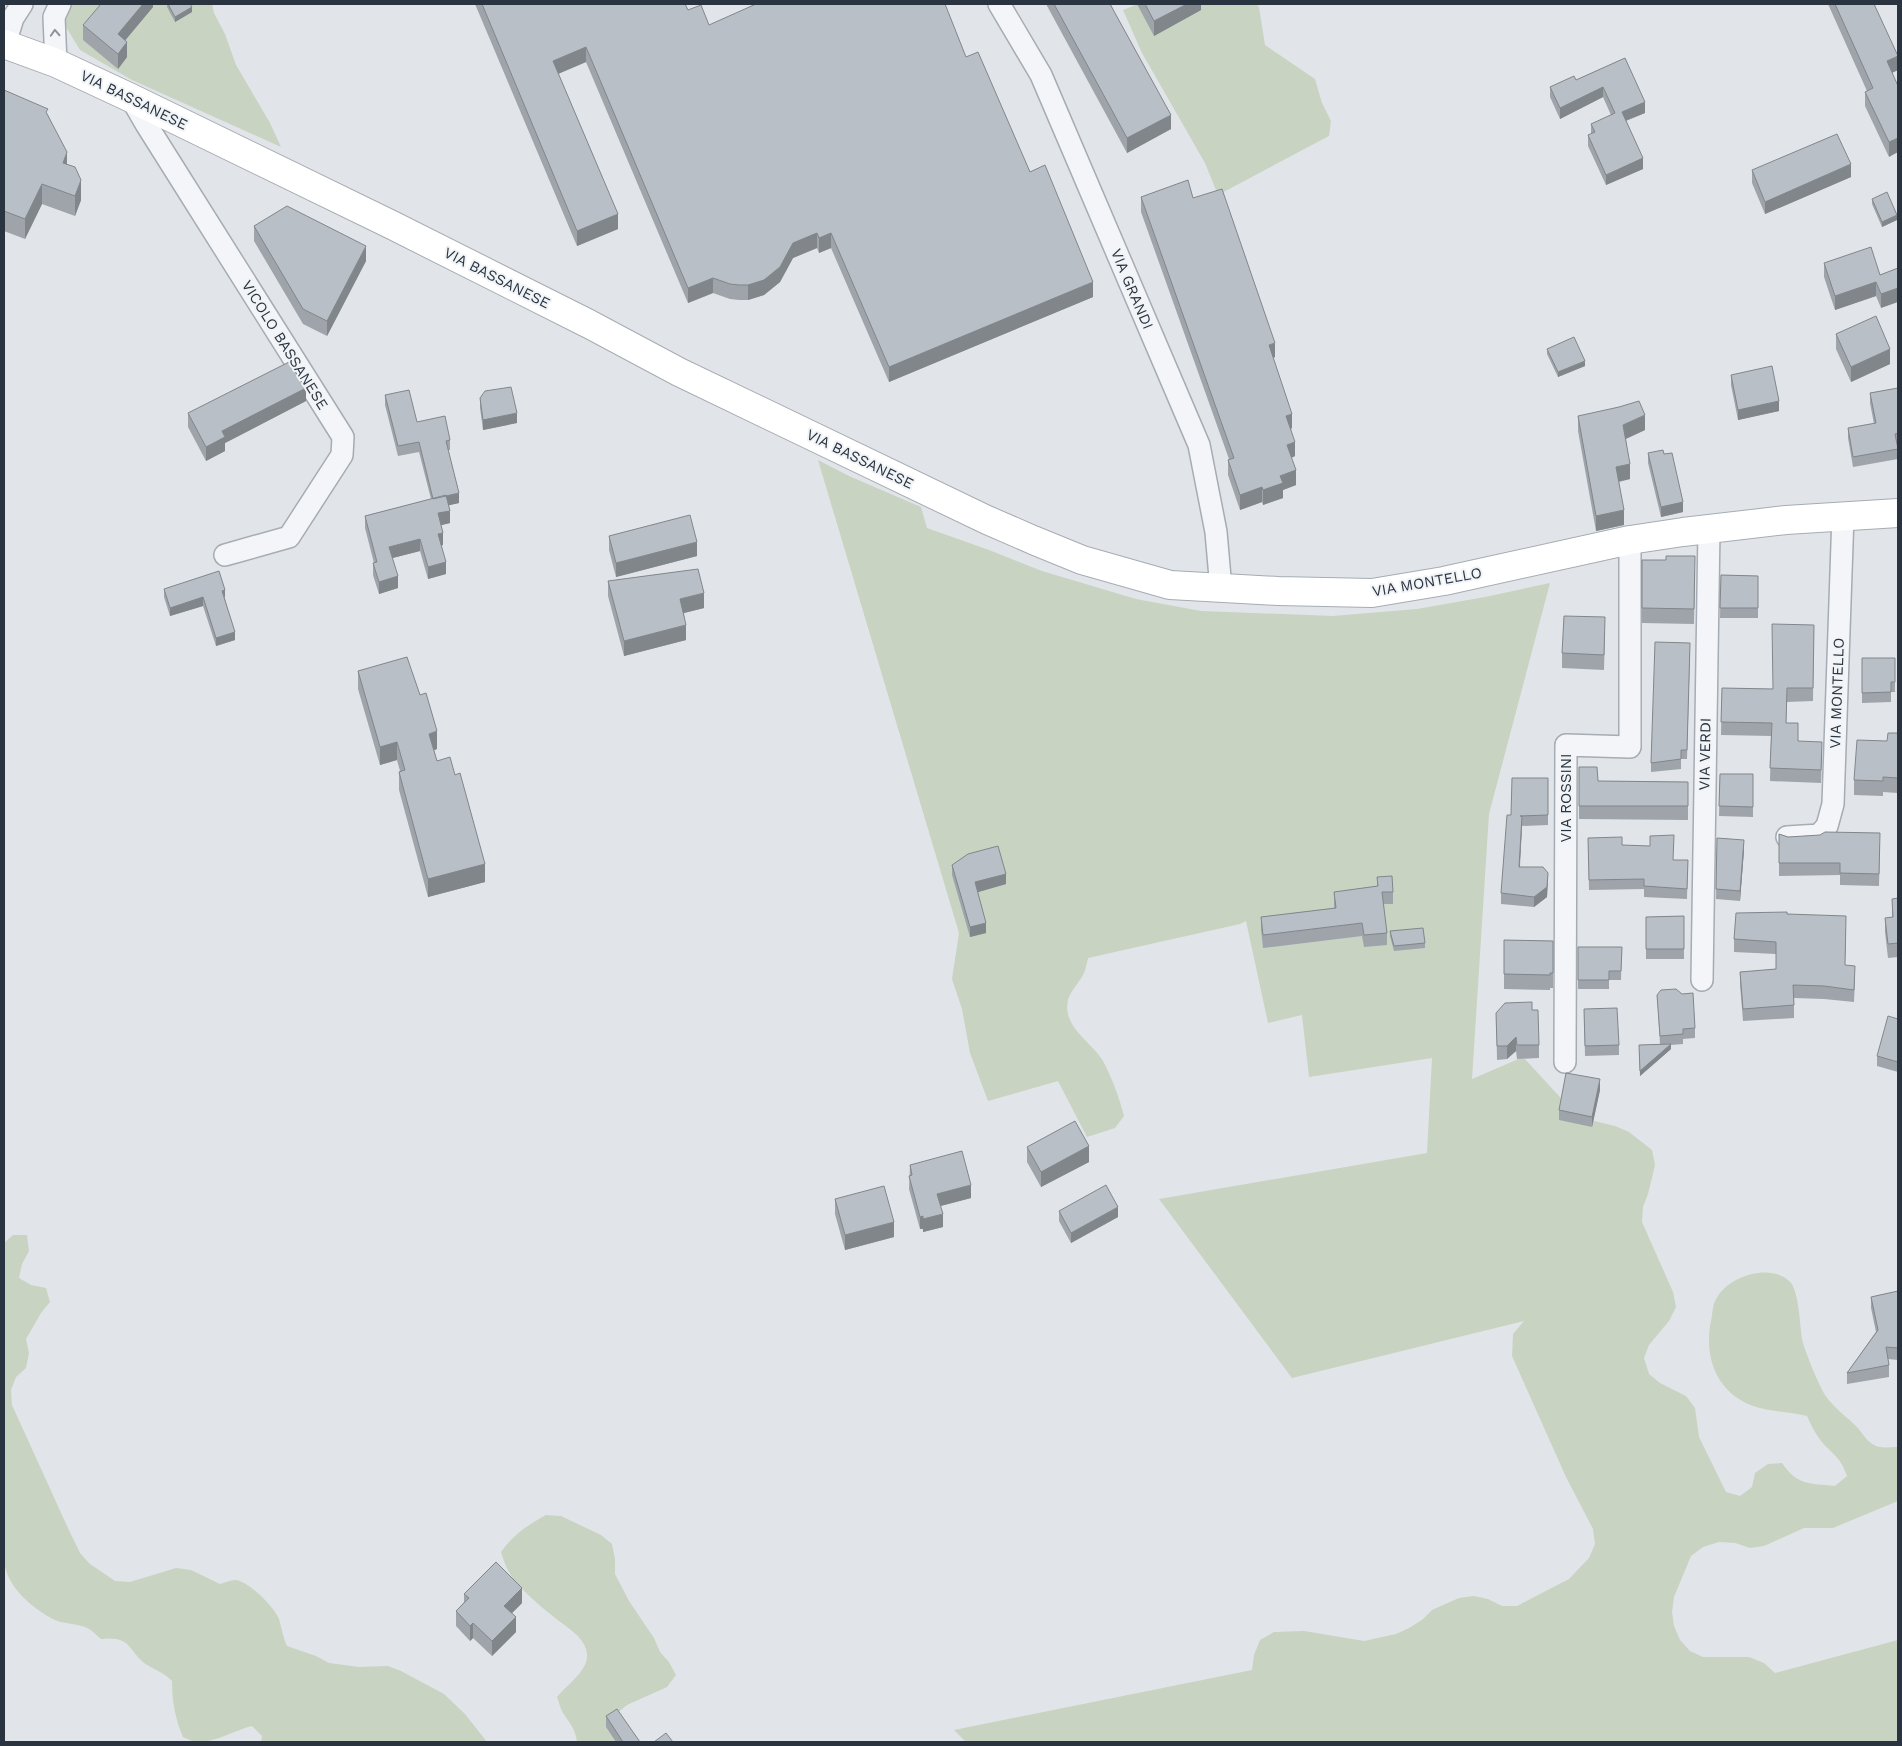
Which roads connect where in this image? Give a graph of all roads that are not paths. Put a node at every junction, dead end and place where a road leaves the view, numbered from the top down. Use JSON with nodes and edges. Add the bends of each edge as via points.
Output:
{"nodes":[{"id":1,"x":22,"y":4,"type":"edge"},
{"id":2,"x":60,"y":4,"type":"edge"},
{"id":3,"x":999,"y":4,"type":"edge"},
{"id":4,"x":4,"y":44,"type":"edge"},
{"id":5,"x":56,"y":63,"type":"junction"},
{"id":6,"x":132,"y":98,"type":"junction"},
{"id":7,"x":1898,"y":513,"type":"edge"},
{"id":8,"x":1843,"y":516,"type":"junction"},
{"id":9,"x":987,"y":520,"type":"joint"},
{"id":10,"x":1709,"y":529,"type":"junction"},
{"id":11,"x":1630,"y":540,"type":"junction"},
{"id":12,"x":225,"y":555,"type":"dead end"},
{"id":13,"x":1221,"y":589,"type":"junction"},
{"id":14,"x":1787,"y":836,"type":"edge"},
{"id":15,"x":1702,"y":980,"type":"dead end"},
{"id":16,"x":1565,"y":1062,"type":"dead end"}],
"edges":[{"from":1,"to":4,"type":"street"},
{"from":5,"to":2,"type":"street","one_way":true,"via":[[54,18]]},
{"from":3,"to":13,"type":"street","name":"VIA GRANDI","via":[[1040,75],[1199,445],[1216,532]]},
{"from":4,"to":5,"type":"main road","name":"VIA BASSANESE"},
{"from":5,"to":6,"type":"main road","name":"VIA BASSANESE"},
{"from":6,"to":9,"type":"main road","name":"VIA BASSANESE","via":[[392,225],[679,372]]},
{"from":6,"to":12,"type":"street","name":"VICOLO BASSANESE","via":[[343,437],[342,455],[289,536]]},
{"from":7,"to":8,"type":"main road","name":"VIA MONTELLO"},
{"from":8,"to":10,"type":"main road","name":"VIA MONTELLO"},
{"from":8,"to":14,"type":"street","name":"VIA MONTELLO","via":[[1833,804],[1827,826],[1819,835]]},
{"from":9,"to":13,"type":"main road","name":"VIA MONTELLO","via":[[1091,562],[1170,585]]},
{"from":10,"to":11,"type":"main road","name":"VIA MONTELLO"},
{"from":10,"to":15,"type":"street","name":"VIA VERDI"},
{"from":11,"to":13,"type":"main road","name":"VIA MONTELLO","via":[[1453,579],[1372,593]]},
{"from":11,"to":16,"type":"street","name":"VIA ROSSINI","via":[[1630,747],[1566,745]]}]}
